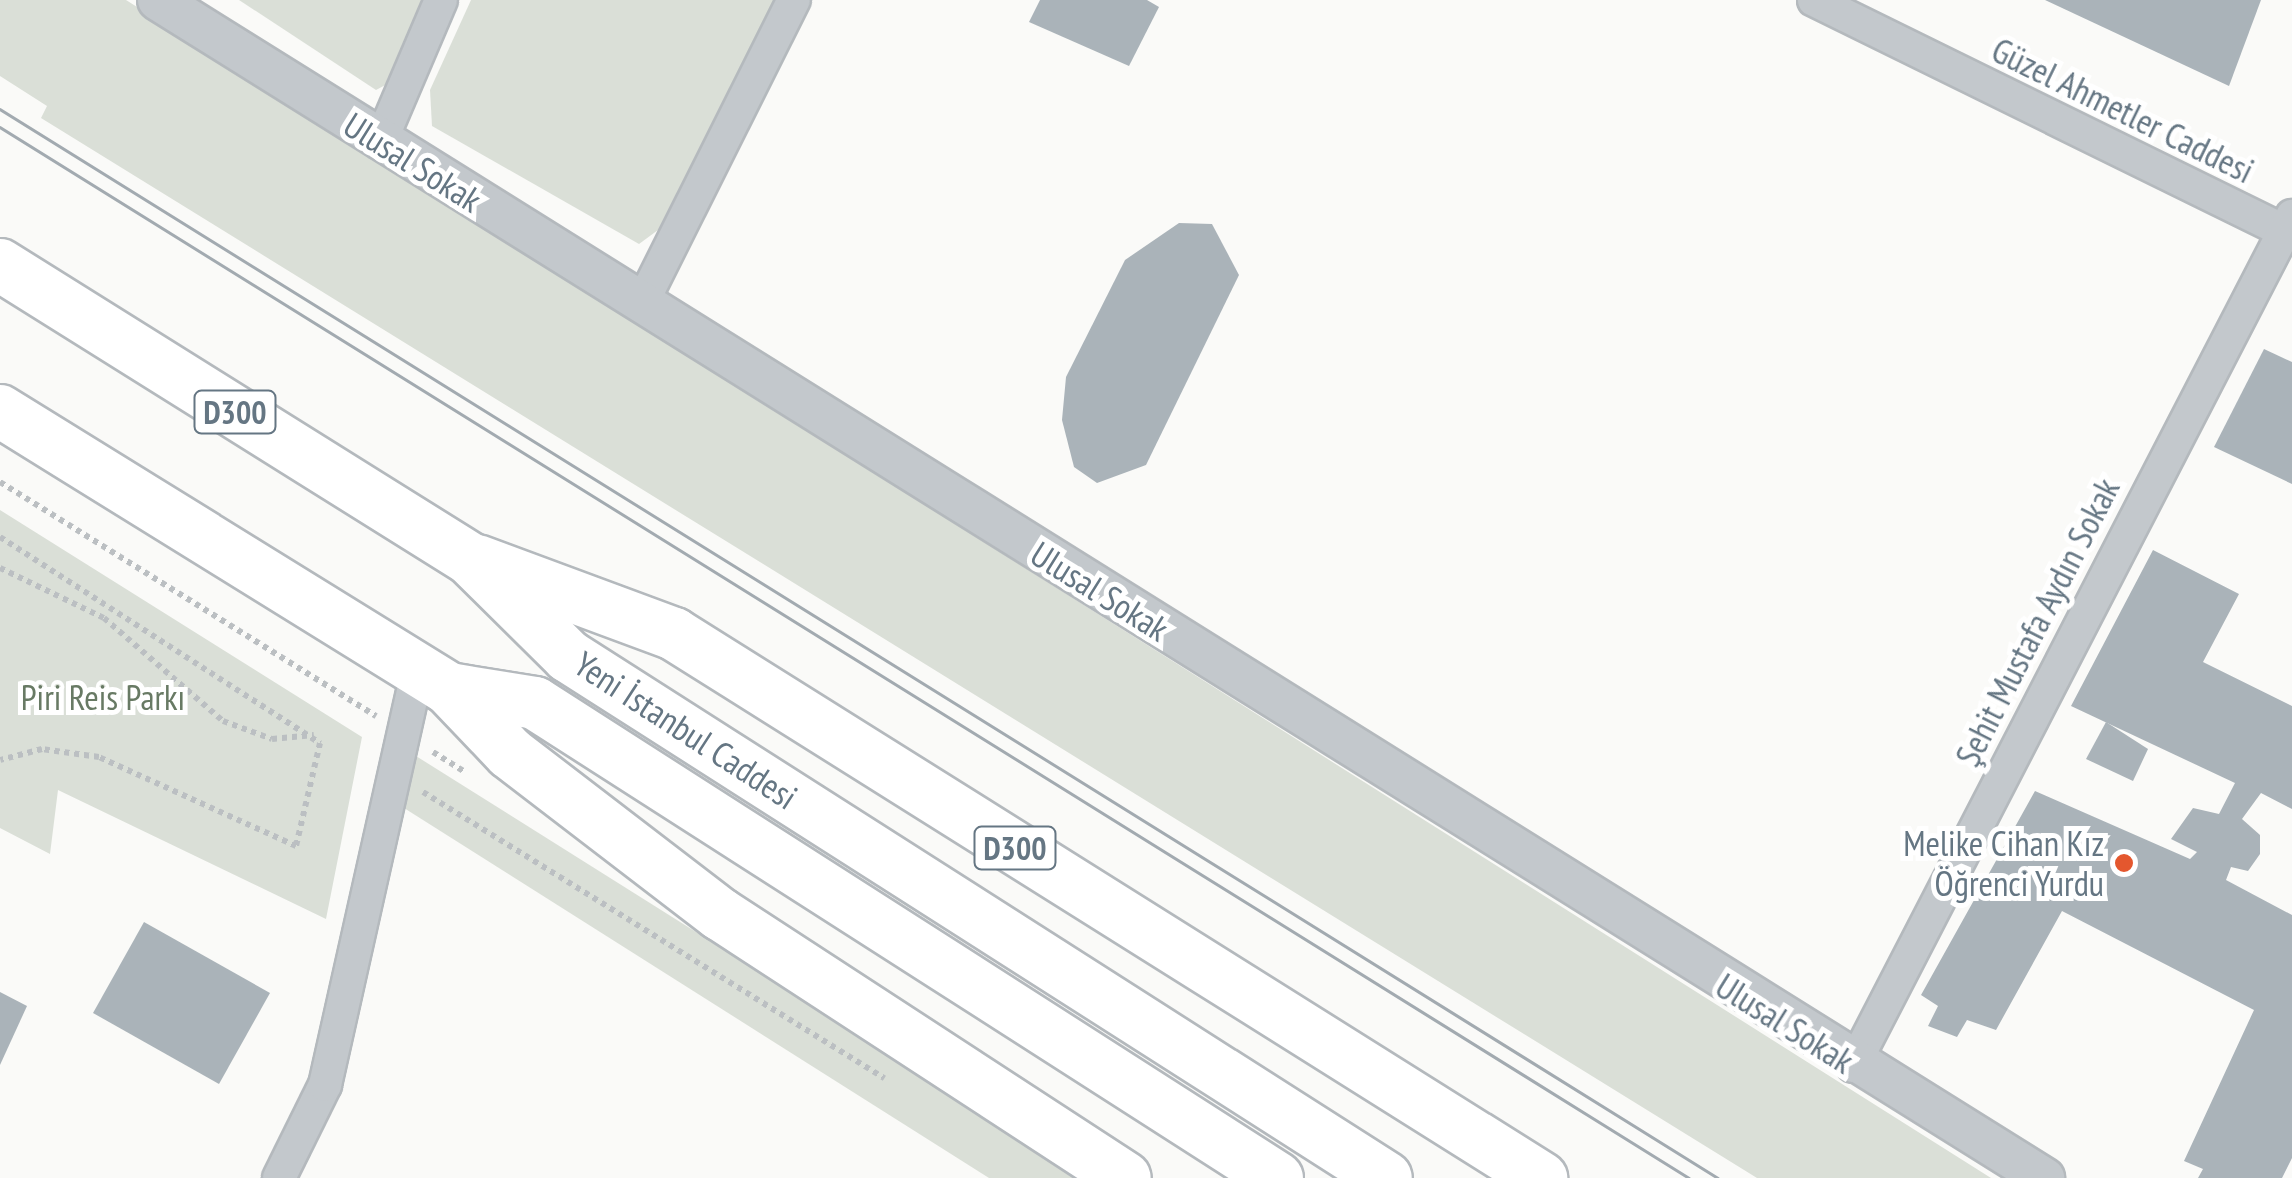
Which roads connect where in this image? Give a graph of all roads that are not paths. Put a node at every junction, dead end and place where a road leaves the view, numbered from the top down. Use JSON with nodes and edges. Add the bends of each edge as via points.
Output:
{"nodes":[{"id":1,"x":158,"y":0,"type":"edge"},
{"id":2,"x":441,"y":0,"type":"edge"},
{"id":3,"x":794,"y":0,"type":"edge"},
{"id":4,"x":1814,"y":0,"type":"edge"},
{"id":5,"x":380,"y":143,"type":"junction"},
{"id":6,"x":2289,"y":228,"type":"edge"},
{"id":7,"x":0,"y":265,"type":"edge"},
{"id":8,"x":642,"y":303,"type":"junction"},
{"id":9,"x":0,"y":410,"type":"edge"},
{"id":10,"x":470,"y":559,"type":"junction"},
{"id":11,"x":433,"y":680,"type":"junction"},
{"id":12,"x":1853,"y":1066,"type":"junction"},
{"id":13,"x":279,"y":1178,"type":"edge"},
{"id":14,"x":1125,"y":1178,"type":"edge"},
{"id":15,"x":1278,"y":1178,"type":"edge"},
{"id":16,"x":1386,"y":1178,"type":"edge"},
{"id":17,"x":1541,"y":1178,"type":"edge"},
{"id":18,"x":2044,"y":1178,"type":"edge"}],
"edges":[{"from":1,"to":5,"type":"street","name":"Ulusal Sokak"},
{"from":2,"to":5,"type":"street"},
{"from":3,"to":8,"type":"street"},
{"from":4,"to":6,"type":"street","name":"Güzel Ahmetler Caddesi"},
{"from":5,"to":8,"type":"street","name":"Ulusal Sokak"},
{"from":6,"to":12,"type":"street","name":"Şehit Mustafa Aydın Sokak"},
{"from":7,"to":10,"type":"highway","name":"Yeni İstanbul Caddesi","number":"D300"},
{"from":8,"to":12,"type":"street","name":"Ulusal Sokak"},
{"from":9,"to":11,"type":"highway","name":"Yeni İstanbul Caddesi"},
{"from":10,"to":16,"type":"highway","name":"Yeni İstanbul Caddesi","number":"D300","via":[[568,656]]},
{"from":10,"to":17,"type":"highway","number":"D300","via":[[674,634]]},
{"from":11,"to":13,"type":"street","via":[[400,731],[325,1085]]},
{"from":11,"to":14,"type":"highway","via":[[510,754],[720,914]]},
{"from":11,"to":15,"type":"highway","name":"Yeni İstanbul Caddesi","via":[[535,703]]},
{"from":12,"to":18,"type":"street","name":"Ulusal Sokak"}]}
